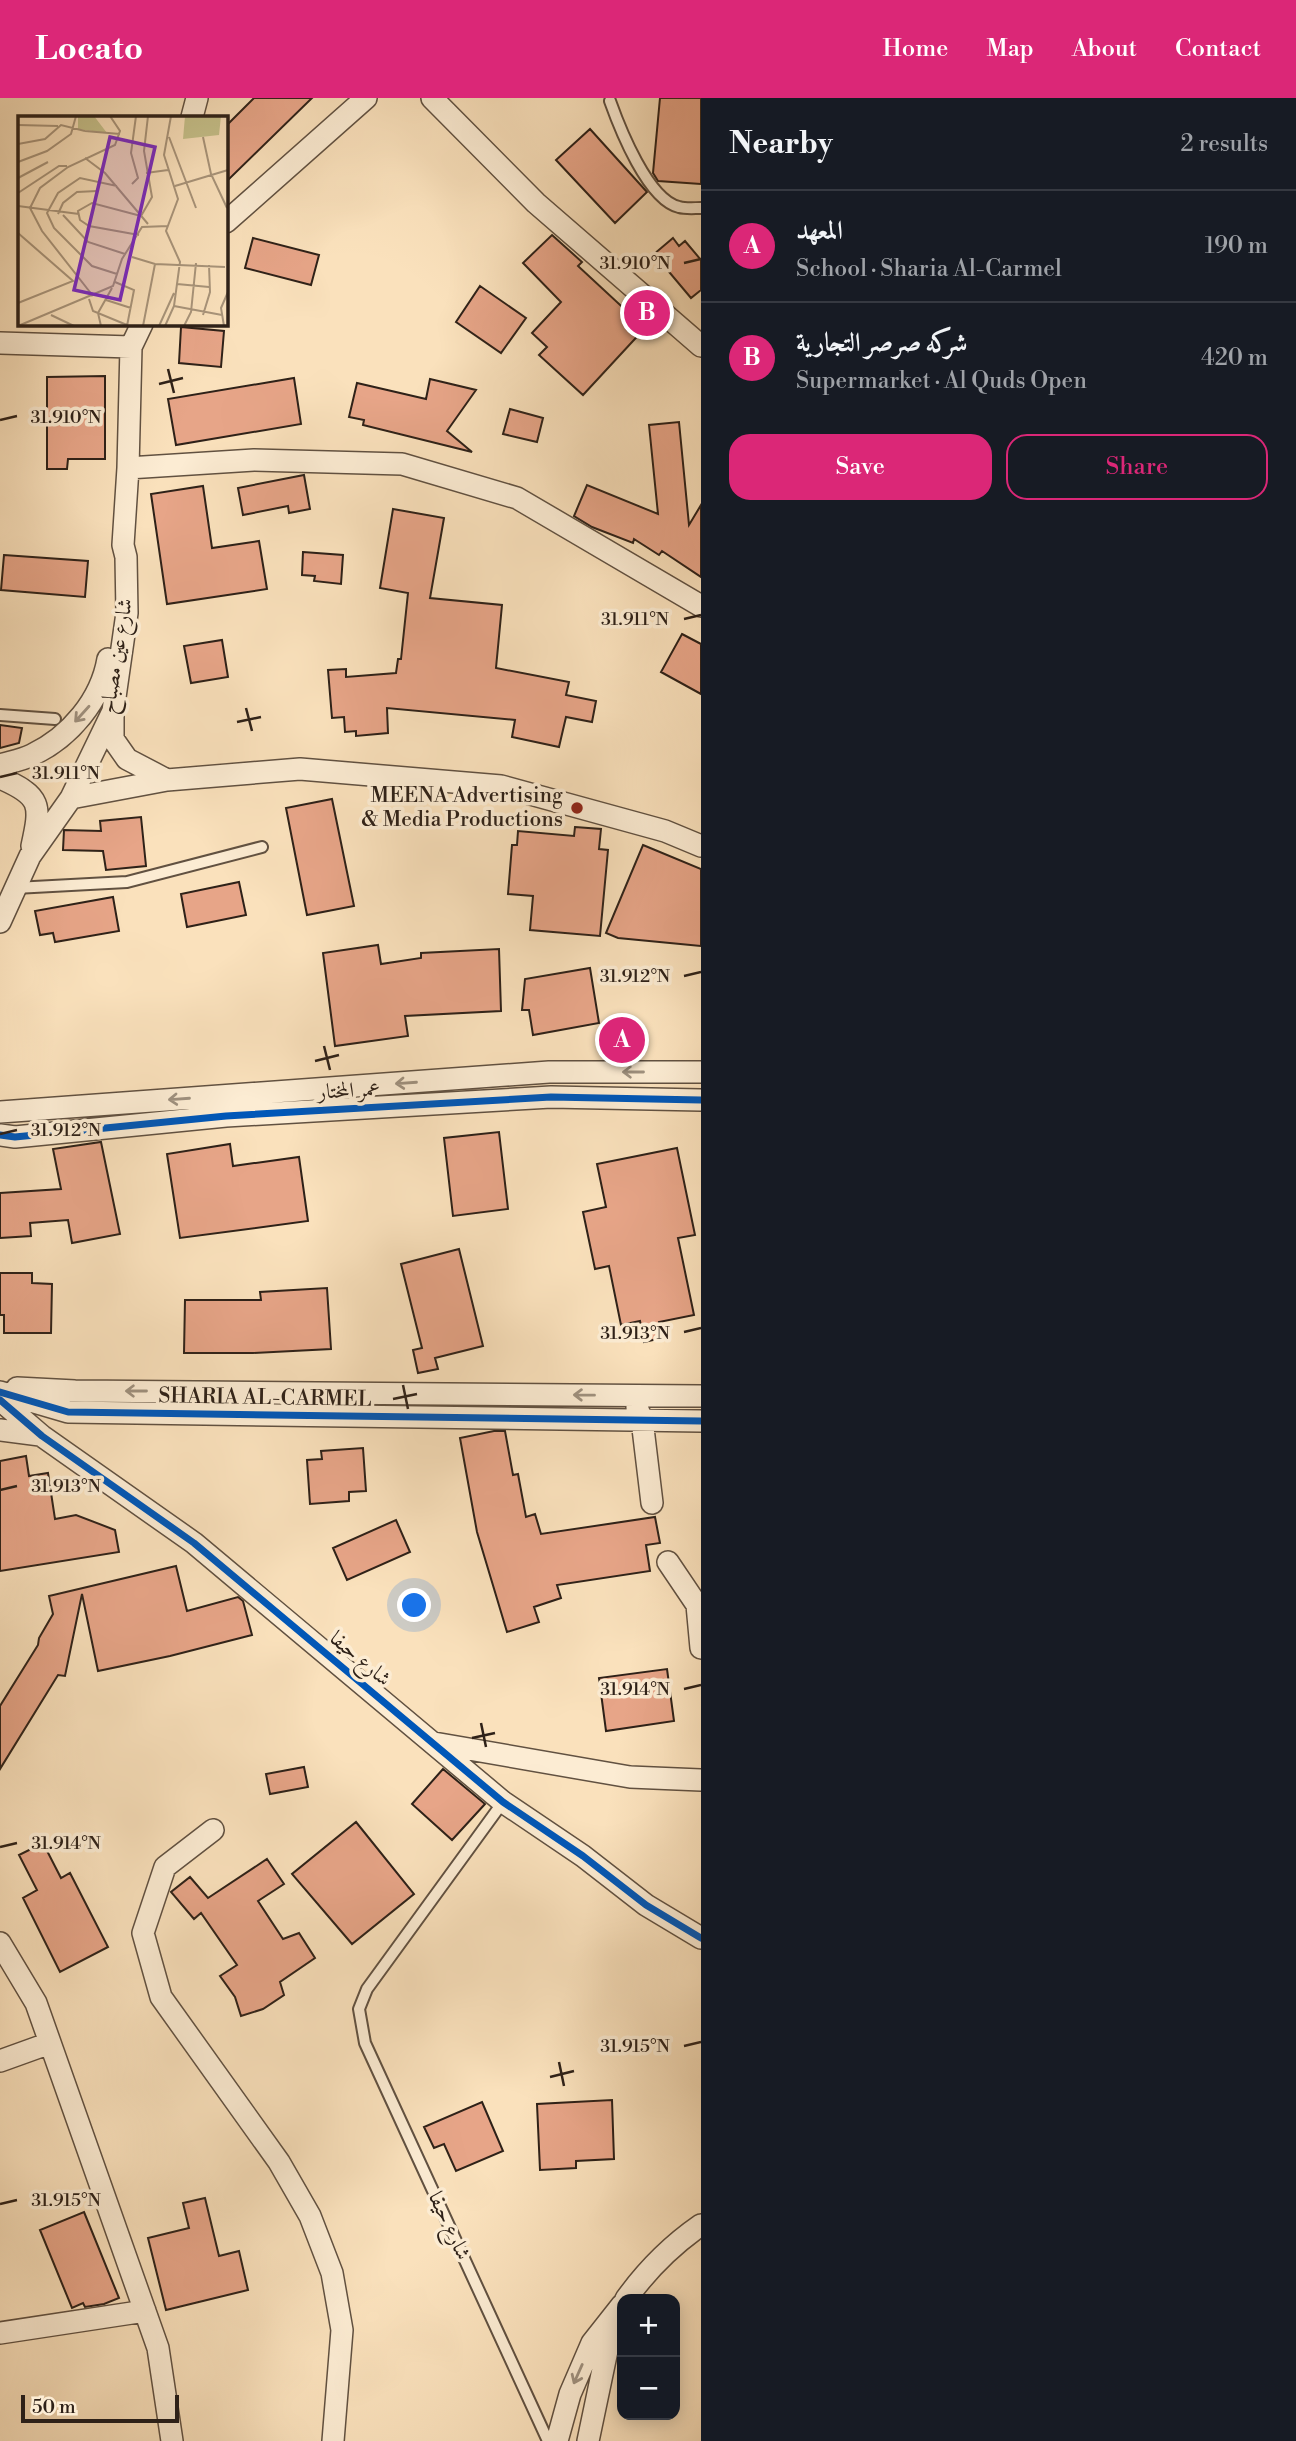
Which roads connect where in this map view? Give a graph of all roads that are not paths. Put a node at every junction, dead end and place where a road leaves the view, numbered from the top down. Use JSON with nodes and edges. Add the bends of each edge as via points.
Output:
{"nodes":[{"id":1,"x":197,"y":98,"type":"edge"},
{"id":2,"x":366,"y":98,"type":"edge"},
{"id":3,"x":432,"y":98,"type":"edge"},
{"id":4,"x":610,"y":101,"type":"dead end"},
{"id":5,"x":192,"y":116,"type":"edge"},
{"id":6,"x":701,"y":208,"type":"edge"},
{"id":7,"x":228,"y":220,"type":"edge"},
{"id":8,"x":141,"y":326,"type":"edge"},
{"id":9,"x":0,"y":343,"type":"edge"},
{"id":10,"x":701,"y":346,"type":"edge"},
{"id":11,"x":131,"y":347,"type":"junction"},
{"id":12,"x":128,"y":468,"type":"junction"},
{"id":13,"x":126,"y":557,"type":"junction"},
{"id":14,"x":701,"y":606,"type":"edge"},
{"id":15,"x":113,"y":711,"type":"junction"},
{"id":16,"x":0,"y":715,"type":"edge"},
{"id":17,"x":55,"y":719,"type":"dead end"},
{"id":18,"x":0,"y":765,"type":"edge"},
{"id":19,"x":0,"y":778,"type":"edge"},
{"id":20,"x":167,"y":780,"type":"junction"},
{"id":21,"x":71,"y":798,"type":"junction"},
{"id":22,"x":701,"y":846,"type":"edge"},
{"id":23,"x":262,"y":847,"type":"dead end"},
{"id":24,"x":30,"y":856,"type":"junction"},
{"id":25,"x":15,"y":888,"type":"junction"},
{"id":26,"x":0,"y":922,"type":"edge"},
{"id":27,"x":701,"y":1072,"type":"edge"},
{"id":28,"x":701,"y":1100,"type":"edge"},
{"id":29,"x":0,"y":1112,"type":"edge"},
{"id":30,"x":5,"y":1138,"type":"edge"},
{"id":31,"x":0,"y":1389,"type":"edge"},
{"id":32,"x":633,"y":1396,"type":"junction"},
{"id":33,"x":701,"y":1396,"type":"edge"},
{"id":34,"x":0,"y":1401,"type":"edge"},
{"id":35,"x":68,"y":1412,"type":"junction"},
{"id":36,"x":642,"y":1420,"type":"junction"},
{"id":37,"x":701,"y":1421,"type":"edge"},
{"id":38,"x":0,"y":1430,"type":"edge"},
{"id":39,"x":42,"y":1436,"type":"junction"},
{"id":40,"x":65,"y":1452,"type":"junction"},
{"id":41,"x":652,"y":1503,"type":"dead end"},
{"id":42,"x":668,"y":1562,"type":"dead end"},
{"id":43,"x":699,"y":1604,"type":"edge"},
{"id":44,"x":701,"y":1648,"type":"edge"},
{"id":45,"x":434,"y":1743,"type":"junction"},
{"id":46,"x":701,"y":1780,"type":"edge"},
{"id":47,"x":503,"y":1802,"type":"junction"},
{"id":48,"x":213,"y":1830,"type":"dead end"},
{"id":49,"x":701,"y":1938,"type":"edge"},
{"id":50,"x":0,"y":1943,"type":"edge"},
{"id":51,"x":50,"y":2043,"type":"junction"},
{"id":52,"x":0,"y":2061,"type":"edge"},
{"id":53,"x":701,"y":2225,"type":"edge"},
{"id":54,"x":630,"y":2294,"type":"edge"},
{"id":55,"x":145,"y":2311,"type":"junction"},
{"id":56,"x":617,"y":2312,"type":"edge"},
{"id":57,"x":617,"y":2323,"type":"edge"},
{"id":58,"x":0,"y":2333,"type":"edge"},
{"id":59,"x":172,"y":2441,"type":"edge"},
{"id":60,"x":332,"y":2441,"type":"edge"},
{"id":61,"x":548,"y":2441,"type":"edge"},
{"id":62,"x":557,"y":2441,"type":"edge"},
{"id":63,"x":588,"y":2441,"type":"edge"}],
"edges":[{"from":1,"to":5,"type":"street"},
{"from":2,"to":7,"type":"street"},
{"from":3,"to":10,"type":"street","via":[[536,202]]},
{"from":4,"to":6,"type":"lane","via":[[624,138],[658,195],[678,207]]},
{"from":8,"to":11,"type":"street","name":"شارع عين مصباح"},
{"from":9,"to":11,"type":"street"},
{"from":11,"to":12,"type":"street","name":"شارع عين مصباح"},
{"from":12,"to":13,"type":"street","name":"شارع عين مصباح"},
{"from":12,"to":14,"type":"street","via":[[254,460],[402,464],[517,498]]},
{"from":13,"to":15,"type":"street","name":"شارع عين مصباح","via":[[127,613]]},
{"from":13,"to":18,"type":"street","one_way":true,"via":[[105,679],[85,713],[32,755]]},
{"from":15,"to":20,"type":"street","via":[[113,738],[127,760]]},
{"from":15,"to":21,"type":"street","name":"شارع عين مصباح"},
{"from":16,"to":17,"type":"lane"},
{"from":19,"to":24,"type":"street","via":[[34,799],[39,814]]},
{"from":20,"to":21,"type":"street"},
{"from":20,"to":22,"type":"street","via":[[300,769],[501,786],[665,831]]},
{"from":21,"to":24,"type":"street","name":"شارع عين مصباح"},
{"from":23,"to":25,"type":"lane","via":[[127,882]]},
{"from":24,"to":25,"type":"street","name":"شارع عين مصباح"},
{"from":25,"to":26,"type":"street","name":"شارع عين مصباح"},
{"from":27,"to":29,"type":"street","one_way":true,"via":[[550,1072]]},
{"from":28,"to":30,"type":"street","name":"عمر المختار","via":[[551,1097],[226,1116]]},
{"from":32,"to":31,"type":"street","one_way":true},
{"from":31,"to":35,"type":"street","name":"SHARIA AL-CARMEL"},
{"from":32,"to":33,"type":"street"},
{"from":32,"to":36,"type":"street"},
{"from":34,"to":39,"type":"street","name":"شارع حيفا"},
{"from":35,"to":36,"type":"street","name":"SHARIA AL-CARMEL"},
{"from":35,"to":40,"type":"street","via":[[55,1430]]},
{"from":36,"to":37,"type":"street","name":"SHARIA AL-CARMEL"},
{"from":36,"to":41,"type":"street"},
{"from":38,"to":39,"type":"street"},
{"from":39,"to":40,"type":"street","name":"شارع حيفا"},
{"from":40,"to":45,"type":"street","name":"شارع حيفا","via":[[194,1543]]},
{"from":42,"to":43,"type":"street"},
{"from":43,"to":44,"type":"street"},
{"from":45,"to":46,"type":"street","via":[[630,1777]]},
{"from":45,"to":47,"type":"street","name":"شارع حيفا"},
{"from":47,"to":49,"type":"street","name":"شارع حيفا","via":[[646,1905]]},
{"from":47,"to":61,"type":"lane","name":"شارع حيفا","via":[[366,1989],[359,2009],[365,2043]]},
{"from":48,"to":60,"type":"street","via":[[165,1867],[143,1933],[161,1997],[279,2162],[310,2216],[332,2273],[342,2330]]},
{"from":50,"to":51,"type":"street","via":[[36,2003]]},
{"from":51,"to":52,"type":"street"},
{"from":51,"to":55,"type":"street"},
{"from":53,"to":54,"type":"street","via":[[680,2239]]},
{"from":55,"to":58,"type":"street"},
{"from":55,"to":59,"type":"street","via":[[158,2348]]},
{"from":56,"to":62,"type":"street","one_way":true,"via":[[592,2343],[570,2394]]},
{"from":57,"to":63,"type":"street"}]}
